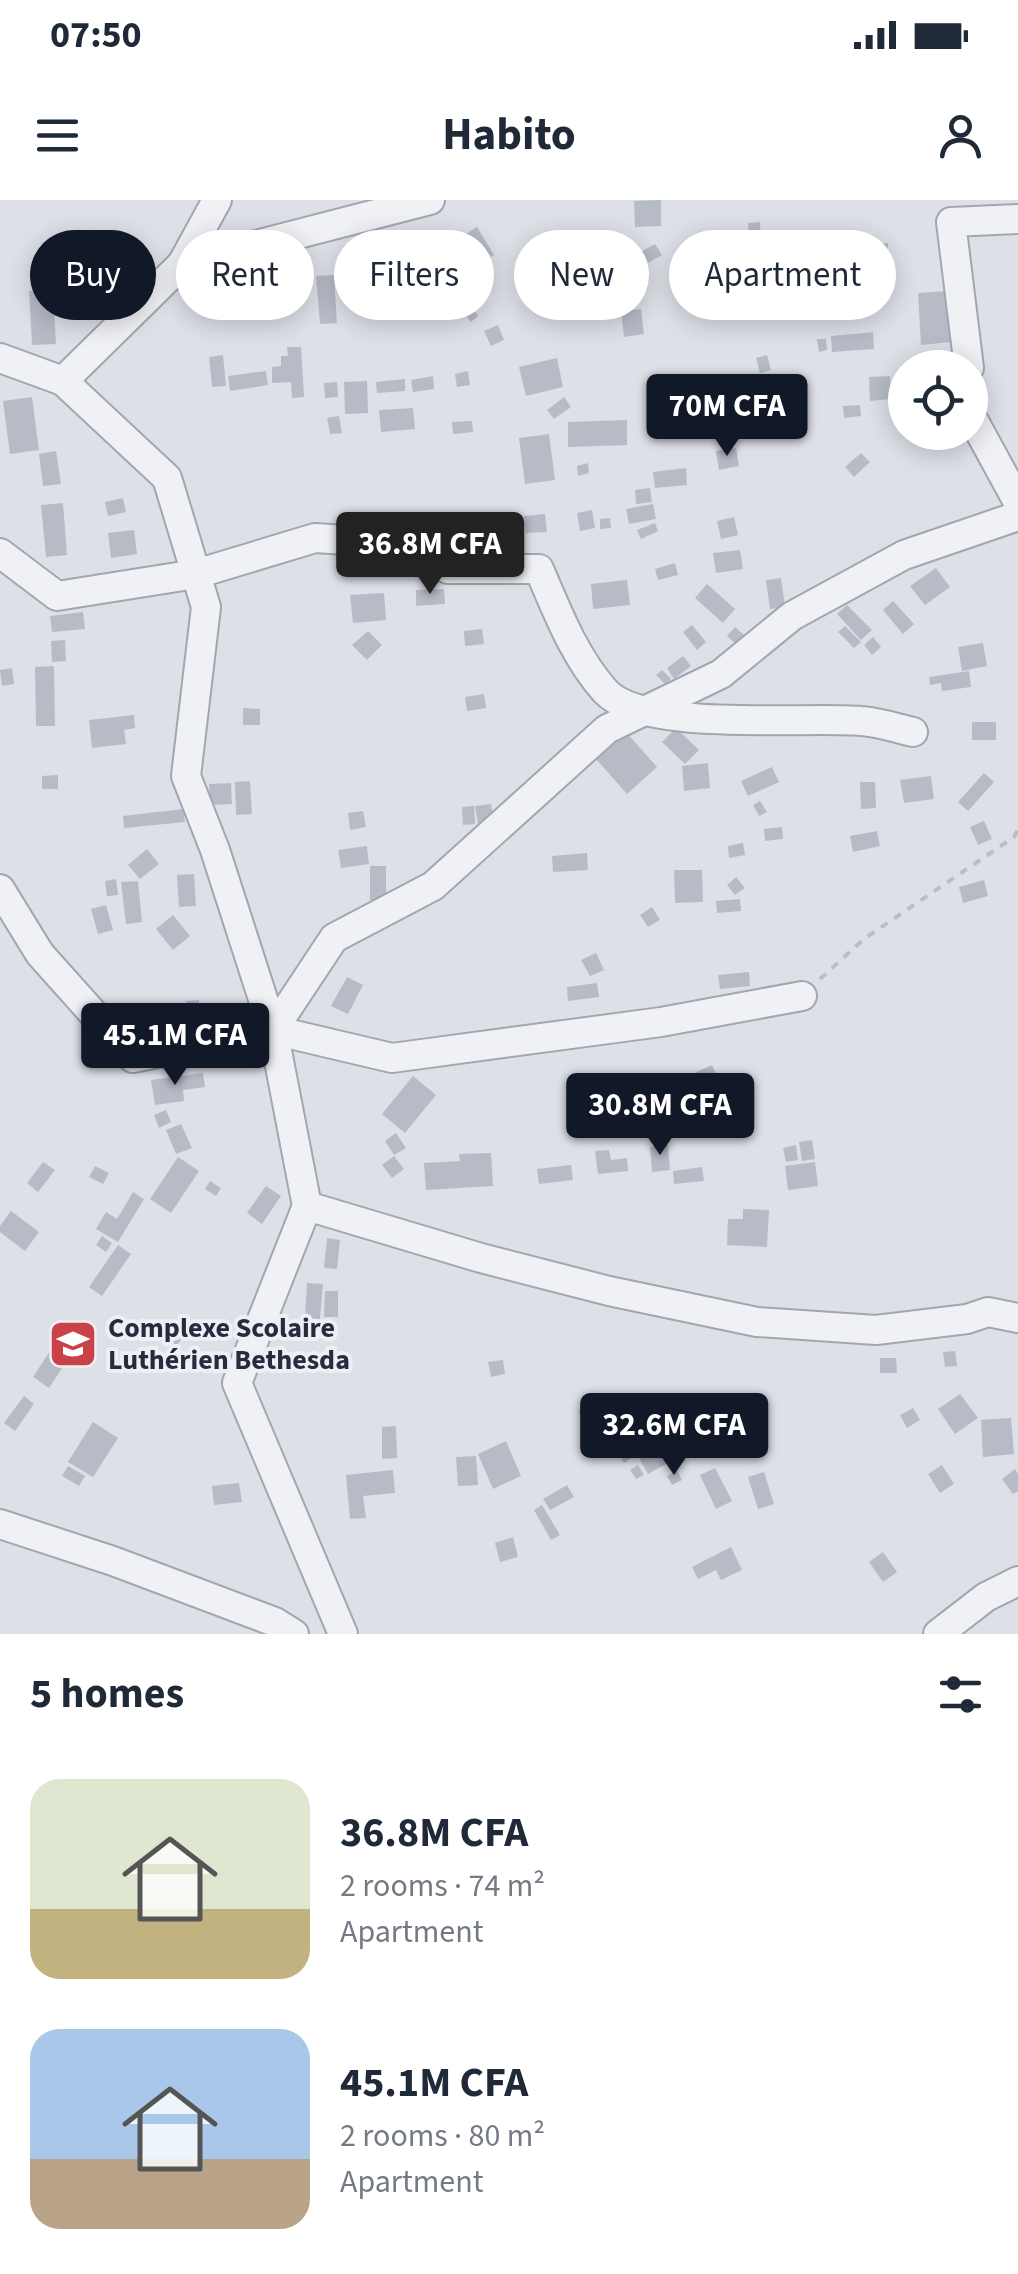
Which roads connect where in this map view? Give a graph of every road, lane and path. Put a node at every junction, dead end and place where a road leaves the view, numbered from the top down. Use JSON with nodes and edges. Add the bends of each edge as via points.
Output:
{"nodes":[{"id":1,"x":217,"y":200,"type":"edge"},
{"id":2,"x":430,"y":200,"type":"edge"},
{"id":3,"x":1018,"y":220,"type":"edge"},
{"id":4,"x":201,"y":230,"type":"edge"},
{"id":5,"x":314,"y":230,"type":"edge"},
{"id":6,"x":176,"y":270,"type":"edge"},
{"id":7,"x":967,"y":350,"type":"edge"},
{"id":8,"x":0,"y":358,"type":"edge"},
{"id":9,"x":62,"y":382,"type":"junction"},
{"id":10,"x":988,"y":447,"type":"edge"},
{"id":11,"x":1018,"y":502,"type":"edge"},
{"id":12,"x":1018,"y":516,"type":"edge"},
{"id":13,"x":0,"y":553,"type":"edge"},
{"id":14,"x":196,"y":574,"type":"junction"},
{"id":15,"x":644,"y":711,"type":"junction"},
{"id":16,"x":913,"y":732,"type":"dead end"},
{"id":17,"x":1018,"y":829,"type":"edge"},
{"id":18,"x":0,"y":889,"type":"edge"},
{"id":19,"x":802,"y":996,"type":"joint"},
{"id":20,"x":273,"y":1030,"type":"junction"},
{"id":21,"x":306,"y":1206,"type":"junction"},
{"id":22,"x":1018,"y":1318,"type":"edge"},
{"id":23,"x":0,"y":1524,"type":"edge"},
{"id":24,"x":1018,"y":1581,"type":"edge"},
{"id":25,"x":294,"y":1634,"type":"edge"},
{"id":26,"x":343,"y":1634,"type":"edge"},
{"id":27,"x":938,"y":1634,"type":"edge"}],
"edges":[{"from":1,"to":4,"type":"street"},
{"from":2,"to":5,"type":"street"},
{"from":3,"to":7,"type":"street","via":[[952,222]]},
{"from":6,"to":9,"type":"street"},
{"from":8,"to":9,"type":"street"},
{"from":9,"to":14,"type":"street","via":[[167,478]]},
{"from":10,"to":11,"type":"street"},
{"from":12,"to":15,"type":"street","via":[[904,555],[792,616],[721,674]]},
{"from":13,"to":14,"type":"street","via":[[57,596]]},
{"from":14,"to":15,"type":"street","via":[[316,538],[394,543],[448,568],[539,569],[570,639],[607,694]]},
{"from":14,"to":20,"type":"street","via":[[206,607],[186,776]]},
{"from":15,"to":16,"type":"street","via":[[758,722],[862,720]]},
{"from":15,"to":20,"type":"street","via":[[607,730],[433,886],[334,938]]},
{"from":17,"to":19,"type":"path","via":[[864,939]]},
{"from":18,"to":20,"type":"street","via":[[40,954],[133,1058]]},
{"from":19,"to":20,"type":"street","via":[[392,1058]]},
{"from":20,"to":21,"type":"street"},
{"from":21,"to":22,"type":"street","via":[[518,1267],[757,1322],[876,1330],[988,1312]]},
{"from":21,"to":26,"type":"street","via":[[237,1382]]},
{"from":23,"to":25,"type":"street"},
{"from":24,"to":27,"type":"street","via":[[986,1596]]}]}
